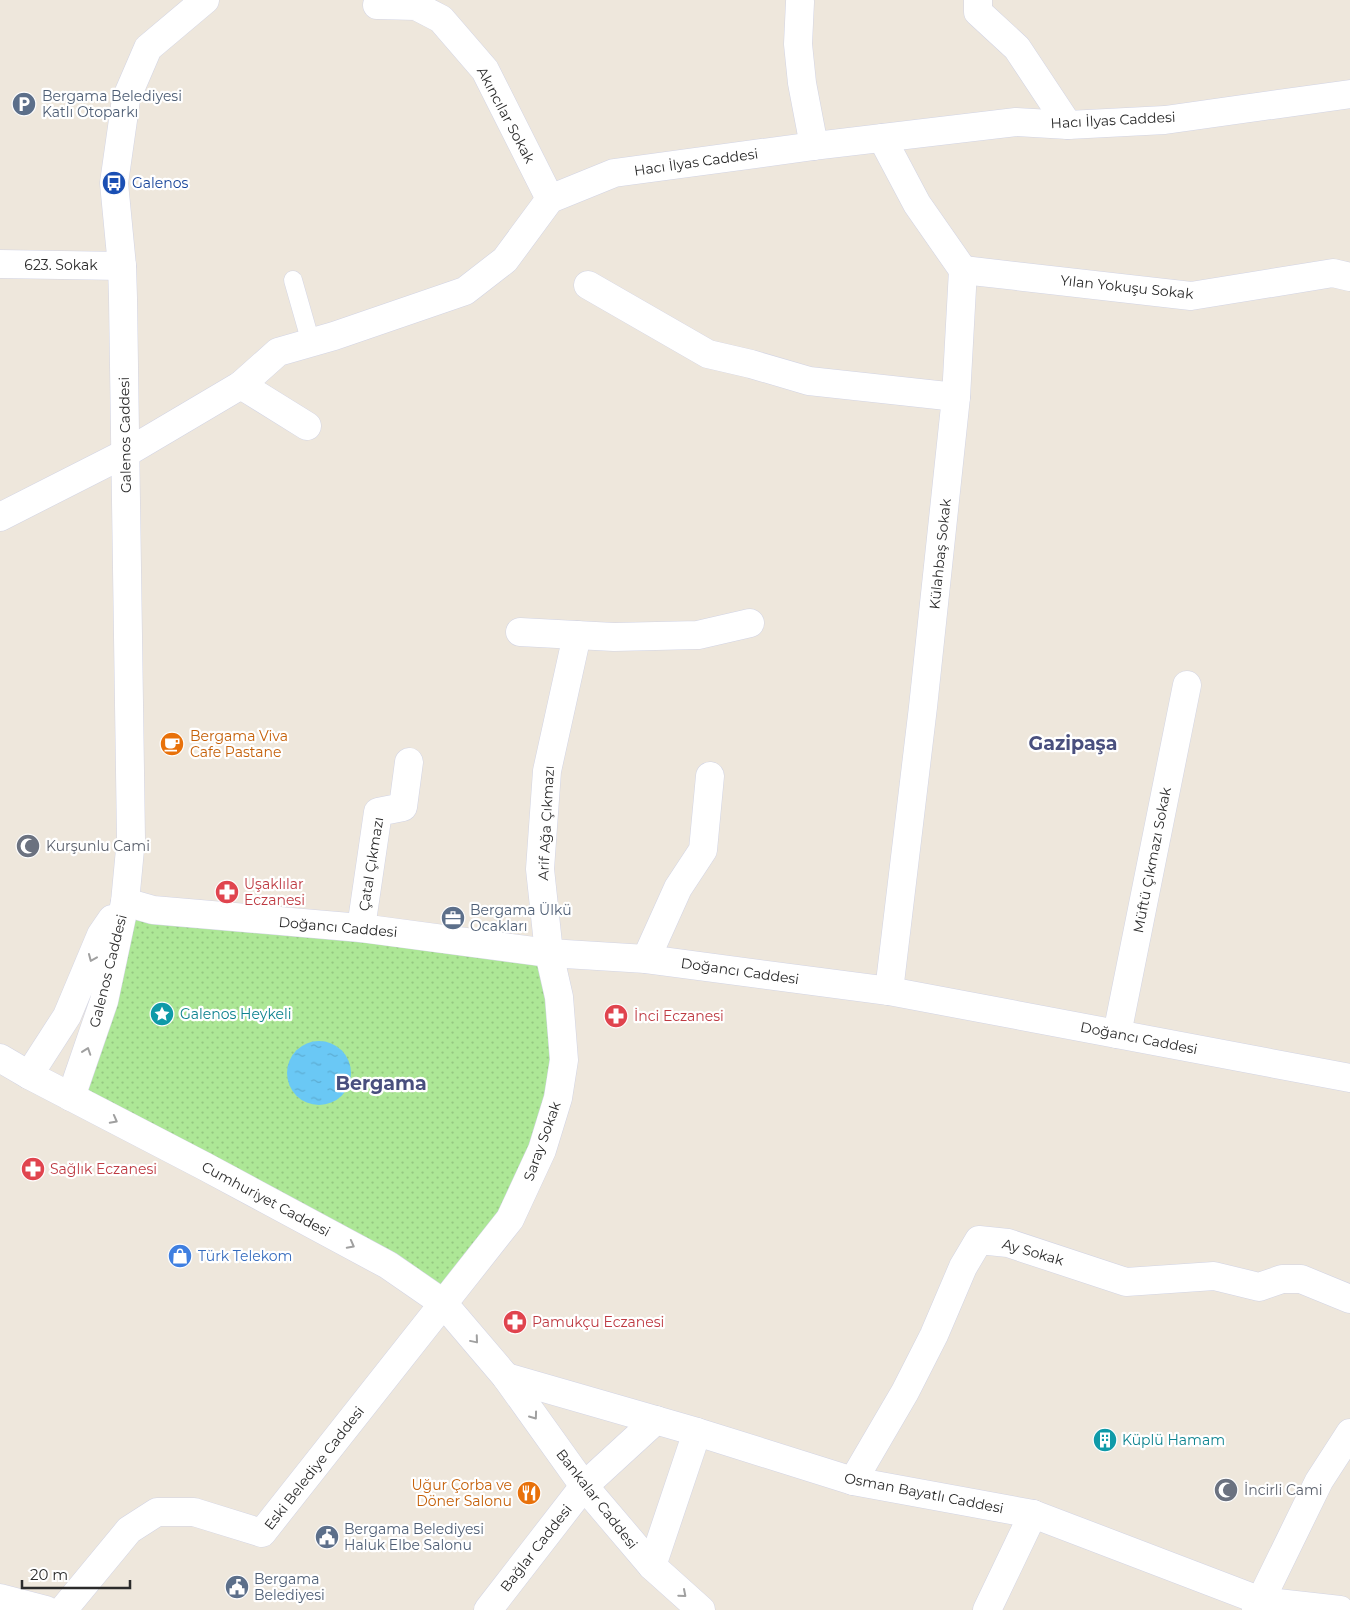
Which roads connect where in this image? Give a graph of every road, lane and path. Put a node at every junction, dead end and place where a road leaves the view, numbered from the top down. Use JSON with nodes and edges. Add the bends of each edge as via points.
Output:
{"nodes":[{"id":1,"x":205,"y":0,"type":"edge"},
{"id":2,"x":978,"y":0,"type":"edge"},
{"id":3,"x":800,"y":2,"type":"dead end"},
{"id":4,"x":377,"y":5,"type":"dead end"},
{"id":5,"x":1350,"y":94,"type":"edge"},
{"id":6,"x":1068,"y":125,"type":"junction"},
{"id":7,"x":882,"y":138,"type":"junction"},
{"id":8,"x":814,"y":146,"type":"junction"},
{"id":9,"x":550,"y":199,"type":"junction"},
{"id":10,"x":0,"y":264,"type":"edge"},
{"id":11,"x":122,"y":266,"type":"junction"},
{"id":12,"x":962,"y":270,"type":"junction"},
{"id":13,"x":1350,"y":276,"type":"edge"},
{"id":14,"x":293,"y":280,"type":"dead end"},
{"id":15,"x":588,"y":285,"type":"dead end"},
{"id":16,"x":311,"y":343,"type":"junction"},
{"id":17,"x":241,"y":385,"type":"junction"},
{"id":18,"x":956,"y":397,"type":"junction"},
{"id":19,"x":307,"y":426,"type":"dead end"},
{"id":20,"x":126,"y":453,"type":"junction"},
{"id":21,"x":0,"y":517,"type":"edge"},
{"id":22,"x":750,"y":623,"type":"dead end"},
{"id":23,"x":520,"y":632,"type":"dead end"},
{"id":24,"x":577,"y":635,"type":"junction"},
{"id":25,"x":1186,"y":685,"type":"dead end"},
{"id":26,"x":409,"y":762,"type":"dead end"},
{"id":27,"x":710,"y":776,"type":"dead end"},
{"id":28,"x":125,"y":902,"type":"junction"},
{"id":29,"x":361,"y":928,"type":"junction"},
{"id":30,"x":549,"y":953,"type":"junction"},
{"id":31,"x":646,"y":958,"type":"junction"},
{"id":32,"x":889,"y":991,"type":"junction"},
{"id":33,"x":1117,"y":1034,"type":"junction"},
{"id":34,"x":0,"y":1058,"type":"edge"},
{"id":35,"x":29,"y":1075,"type":"junction"},
{"id":36,"x":1350,"y":1078,"type":"edge"},
{"id":37,"x":71,"y":1097,"type":"junction"},
{"id":38,"x":1350,"y":1299,"type":"edge"},
{"id":39,"x":443,"y":1303,"type":"junction"},
{"id":40,"x":506,"y":1377,"type":"junction"},
{"id":41,"x":656,"y":1420,"type":"junction"},
{"id":42,"x":697,"y":1432,"type":"junction"},
{"id":43,"x":1350,"y":1433,"type":"edge"},
{"id":44,"x":853,"y":1481,"type":"junction"},
{"id":45,"x":584,"y":1486,"type":"junction"},
{"id":46,"x":1033,"y":1514,"type":"junction"},
{"id":47,"x":652,"y":1566,"type":"junction"},
{"id":48,"x":0,"y":1598,"type":"edge"},
{"id":49,"x":1258,"y":1605,"type":"edge"},
{"id":50,"x":46,"y":1610,"type":"edge"},
{"id":51,"x":63,"y":1610,"type":"edge"},
{"id":52,"x":488,"y":1610,"type":"edge"},
{"id":53,"x":702,"y":1610,"type":"edge"},
{"id":54,"x":987,"y":1610,"type":"edge"},
{"id":55,"x":1340,"y":1610,"type":"edge"}],
"edges":[{"from":1,"to":11,"type":"street","name":"Galenos Caddesi","via":[[148,48],[126,99],[114,183]]},
{"from":2,"to":6,"type":"street","via":[[978,12],[1017,48]]},
{"from":3,"to":8,"type":"street","via":[[798,44]]},
{"from":4,"to":9,"type":"street","name":"Akıncılar Sokak","via":[[416,6],[442,19],[485,70]]},
{"from":5,"to":6,"type":"street","name":"Hacı İlyas Caddesi","via":[[1165,120]]},
{"from":6,"to":7,"type":"street","name":"Hacı İlyas Caddesi","via":[[1016,122]]},
{"from":7,"to":8,"type":"street","name":"Hacı İlyas Caddesi"},
{"from":7,"to":12,"type":"street","via":[[917,204]]},
{"from":8,"to":9,"type":"street","name":"Hacı İlyas Caddesi","via":[[614,174]]},
{"from":9,"to":16,"type":"street","via":[[505,260],[465,291]]},
{"from":10,"to":11,"type":"street","name":"623. Sokak"},
{"from":11,"to":20,"type":"street","name":"Galenos Caddesi"},
{"from":12,"to":13,"type":"street","name":"Yılan Yokuşu Sokak","via":[[1191,296],[1333,272]]},
{"from":12,"to":18,"type":"street","name":"Külahbaş Sokak"},
{"from":14,"to":16,"type":"lane"},
{"from":15,"to":18,"type":"street","via":[[708,354],[809,381]]},
{"from":16,"to":17,"type":"street","via":[[278,352]]},
{"from":17,"to":19,"type":"street"},
{"from":17,"to":20,"type":"street"},
{"from":18,"to":32,"type":"street","name":"Külahbaş Sokak"},
{"from":20,"to":21,"type":"street"},
{"from":20,"to":28,"type":"street","name":"Galenos Caddesi","via":[[131,839]]},
{"from":22,"to":24,"type":"street","via":[[698,636]]},
{"from":23,"to":24,"type":"street"},
{"from":24,"to":30,"type":"street","name":"Arif Ağa Çıkmazı","via":[[547,771],[540,869]]},
{"from":25,"to":33,"type":"street","name":"Müftü Çıkmazı Sokak"},
{"from":26,"to":29,"type":"street","name":"Çatal Çıkmazı","via":[[404,807],[378,812]]},
{"from":27,"to":31,"type":"street","via":[[703,850],[678,888]]},
{"from":28,"to":29,"type":"street","name":"Doğancı Caddesi","via":[[153,910]]},
{"from":28,"to":35,"type":"street","name":"Galenos Caddesi","one_way":true,"via":[[102,935],[67,1016]]},
{"from":37,"to":28,"type":"street","name":"Galenos Caddesi","one_way":true,"via":[[104,1001]]},
{"from":29,"to":30,"type":"street","name":"Doğancı Caddesi"},
{"from":30,"to":31,"type":"street","name":"Doğancı Caddesi"},
{"from":30,"to":39,"type":"street","name":"Saray Sokak","via":[[559,997],[564,1060],[558,1098],[542,1150],[510,1219]]},
{"from":31,"to":32,"type":"street","name":"Doğancı Caddesi"},
{"from":32,"to":33,"type":"street","name":"Doğancı Caddesi"},
{"from":33,"to":36,"type":"street","name":"Doğancı Caddesi"},
{"from":34,"to":35,"type":"street","name":"Cumhuriyet Caddesi"},
{"from":35,"to":37,"type":"street","name":"Cumhuriyet Caddesi"},
{"from":37,"to":39,"type":"street","name":"Cumhuriyet Caddesi","one_way":true,"via":[[388,1265]]},
{"from":38,"to":44,"type":"street","name":"Ay Sokak","via":[[1301,1279],[1282,1279],[1259,1287],[1214,1276],[1126,1282],[1008,1242],[979,1240],[962,1267],[934,1335],[905,1392]]},
{"from":39,"to":40,"type":"street","name":"Cumhuriyet Caddesi","one_way":true},
{"from":39,"to":51,"type":"street","name":"Eski Belediye Caddesi","via":[[262,1533],[194,1512],[157,1512],[129,1530]]},
{"from":40,"to":41,"type":"street","name":"Osman Bayatlı Caddesi"},
{"from":40,"to":45,"type":"street","name":"Bankalar Caddesi","one_way":true},
{"from":41,"to":42,"type":"street","name":"Osman Bayatlı Caddesi"},
{"from":41,"to":45,"type":"street","name":"Bağlar Caddesi"},
{"from":42,"to":44,"type":"street","name":"Osman Bayatlı Caddesi"},
{"from":42,"to":47,"type":"street"},
{"from":43,"to":49,"type":"street","via":[[1319,1481]]},
{"from":44,"to":46,"type":"street","name":"Osman Bayatlı Caddesi"},
{"from":45,"to":47,"type":"street","name":"Bankalar Caddesi"},
{"from":45,"to":52,"type":"street","name":"Bağlar Caddesi"},
{"from":46,"to":49,"type":"street","name":"Osman Bayatlı Caddesi"},
{"from":46,"to":54,"type":"street"},
{"from":47,"to":53,"type":"street","name":"Bankalar Caddesi","one_way":true},
{"from":48,"to":50,"type":"street"},
{"from":49,"to":55,"type":"street","name":"Osman Bayatlı Caddesi"}]}
